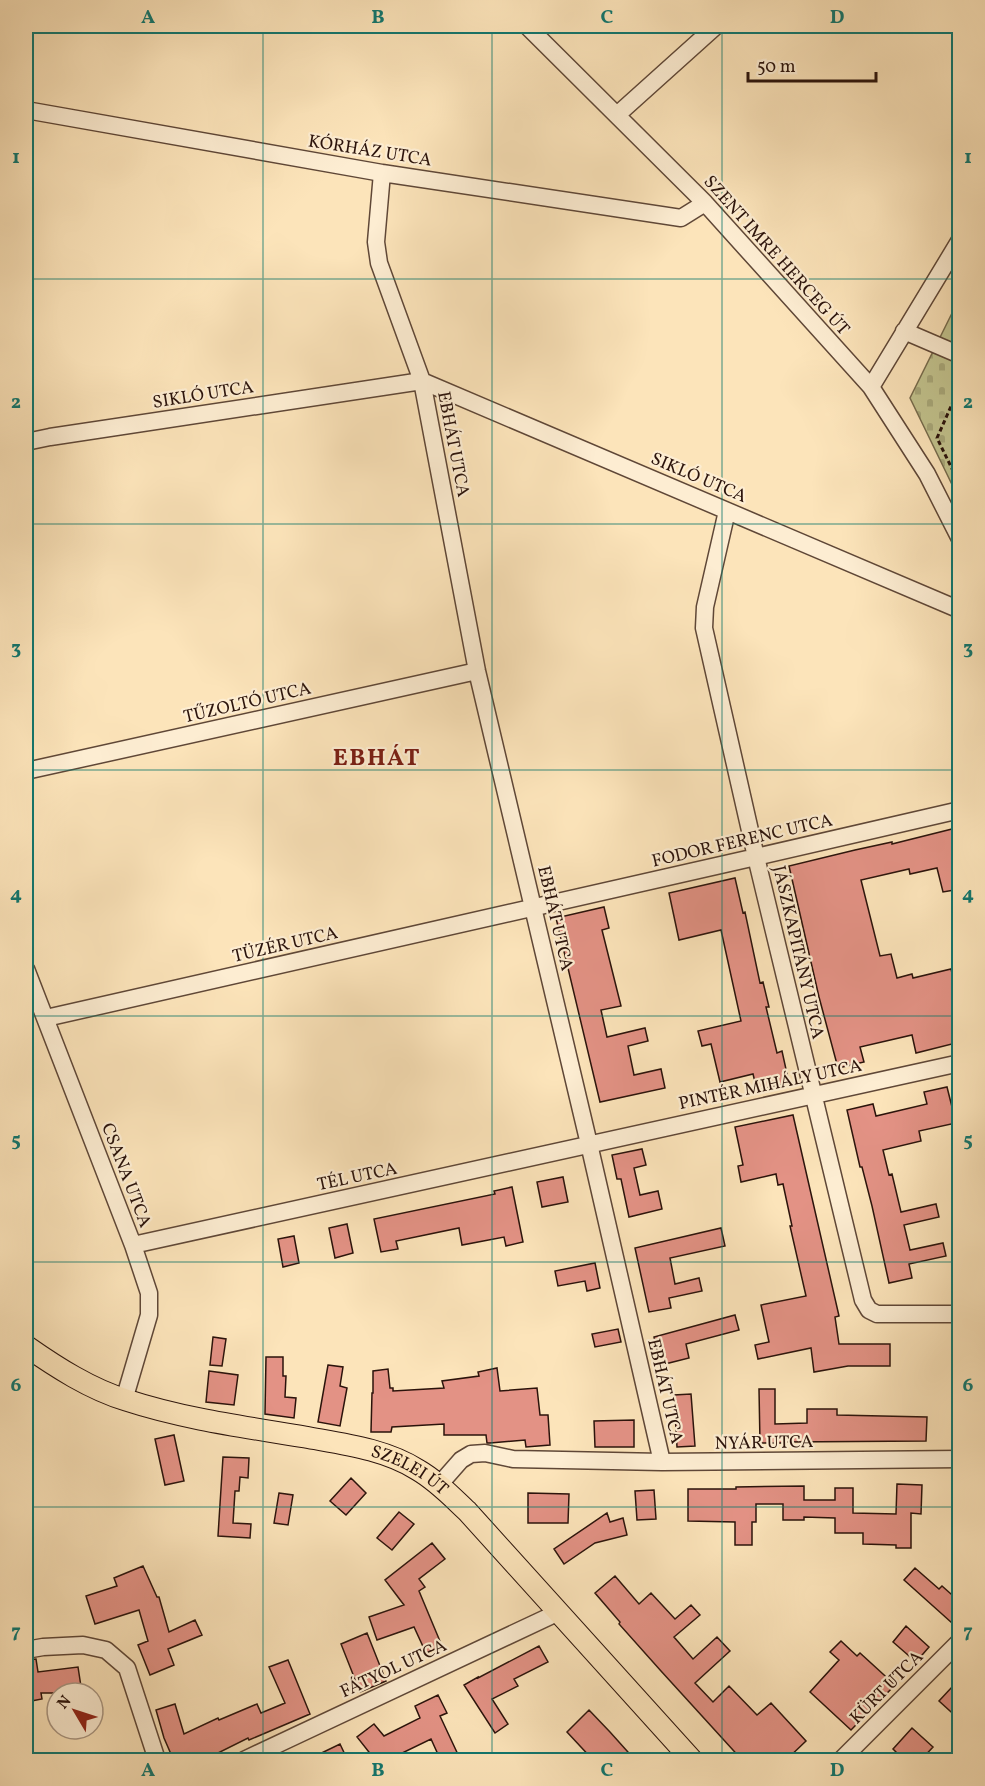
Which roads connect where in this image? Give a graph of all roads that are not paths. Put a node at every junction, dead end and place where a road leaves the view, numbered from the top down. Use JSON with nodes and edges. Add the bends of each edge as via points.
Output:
{"nodes":[{"id":1,"x":527,"y":26,"type":"edge"},
{"id":2,"x":716,"y":26,"type":"edge"},
{"id":3,"x":26,"y":110,"type":"edge"},
{"id":4,"x":617,"y":115,"type":"junction"},
{"id":5,"x":382,"y":173,"type":"junction"},
{"id":6,"x":705,"y":203,"type":"junction"},
{"id":7,"x":960,"y":240,"type":"edge"},
{"id":8,"x":904,"y":332,"type":"junction"},
{"id":9,"x":960,"y":355,"type":"edge"},
{"id":10,"x":422,"y":381,"type":"junction"},
{"id":11,"x":870,"y":387,"type":"junction"},
{"id":12,"x":26,"y":442,"type":"edge"},
{"id":13,"x":728,"y":511,"type":"junction"},
{"id":14,"x":960,"y":539,"type":"edge"},
{"id":15,"x":960,"y":610,"type":"edge"},
{"id":16,"x":477,"y":671,"type":"junction"},
{"id":17,"x":26,"y":771,"type":"edge"},
{"id":18,"x":960,"y":810,"type":"edge"},
{"id":19,"x":756,"y":857,"type":"junction"},
{"id":20,"x":533,"y":908,"type":"junction"},
{"id":21,"x":26,"y":969,"type":"edge"},
{"id":22,"x":46,"y":1018,"type":"junction"},
{"id":23,"x":960,"y":1063,"type":"edge"},
{"id":24,"x":813,"y":1095,"type":"junction"},
{"id":25,"x":589,"y":1144,"type":"junction"},
{"id":26,"x":133,"y":1245,"type":"junction"},
{"id":27,"x":960,"y":1314,"type":"edge"},
{"id":28,"x":26,"y":1346,"type":"edge"},
{"id":29,"x":124,"y":1400,"type":"junction"},
{"id":30,"x":960,"y":1459,"type":"edge"},
{"id":31,"x":662,"y":1462,"type":"junction"},
{"id":32,"x":439,"y":1485,"type":"junction"},
{"id":33,"x":559,"y":1612,"type":"junction"},
{"id":34,"x":960,"y":1641,"type":"edge"},
{"id":35,"x":26,"y":1650,"type":"edge"},
{"id":36,"x":157,"y":1761,"type":"edge"},
{"id":37,"x":244,"y":1761,"type":"edge"},
{"id":38,"x":692,"y":1761,"type":"edge"},
{"id":39,"x":841,"y":1761,"type":"edge"}],
"edges":[{"from":1,"to":4,"type":"street","name":"SZENT IMRE HERCEG ÚT"},
{"from":2,"to":4,"type":"street"},
{"from":3,"to":5,"type":"street","name":"KÓRHÁZ UTCA"},
{"from":4,"to":6,"type":"street","name":"SZENT IMRE HERCEG ÚT"},
{"from":5,"to":6,"type":"street","name":"KÓRHÁZ UTCA","via":[[681,218]]},
{"from":5,"to":10,"type":"street","via":[[376,242],[379,263]]},
{"from":6,"to":11,"type":"street","name":"SZENT IMRE HERCEG ÚT"},
{"from":7,"to":8,"type":"street"},
{"from":8,"to":9,"type":"street"},
{"from":8,"to":11,"type":"street"},
{"from":10,"to":12,"type":"street","name":"SIKLÓ UTCA"},
{"from":10,"to":13,"type":"street","name":"SIKLÓ UTCA"},
{"from":10,"to":16,"type":"street","name":"EBHÁT UTCA"},
{"from":11,"to":14,"type":"street","name":"SZENT IMRE HERCEG ÚT","via":[[927,474]]},
{"from":13,"to":15,"type":"street","name":"SIKLÓ UTCA"},
{"from":13,"to":19,"type":"street","name":"JÁSZKAPITÁNY UTCA","via":[[705,607],[704,628]]},
{"from":16,"to":17,"type":"street","name":"TŰZOLTÓ UTCA"},
{"from":16,"to":20,"type":"street","name":"EBHÁT UTCA"},
{"from":18,"to":19,"type":"street","name":"FODOR FERENC UTCA"},
{"from":19,"to":20,"type":"street","name":"FODOR FERENC UTCA"},
{"from":19,"to":24,"type":"street","name":"JÁSZKAPITÁNY UTCA"},
{"from":20,"to":22,"type":"street","name":"TÜZÉR UTCA"},
{"from":20,"to":25,"type":"street","name":"EBHÁT UTCA"},
{"from":21,"to":22,"type":"street","name":"CSANA UTCA"},
{"from":22,"to":26,"type":"street","name":"CSANA UTCA"},
{"from":23,"to":24,"type":"street","name":"PINTÉR MIHÁLY UTCA"},
{"from":24,"to":25,"type":"street","name":"PINTÉR MIHÁLY UTCA"},
{"from":24,"to":27,"type":"street","name":"JÁSZKAPITÁNY UTCA","via":[[863,1300],[869,1310],[877,1314]]},
{"from":25,"to":26,"type":"street","name":"TÉL UTCA"},
{"from":25,"to":31,"type":"street","name":"EBHÁT UTCA"},
{"from":26,"to":29,"type":"street","name":"CSANA UTCA","via":[[149,1293],[149,1315]]},
{"from":28,"to":29,"type":"main road","name":"SZELEI ÚT","via":[[79,1380]]},
{"from":29,"to":32,"type":"main road","name":"SZELEI ÚT","via":[[177,1414],[366,1449],[410,1466]]},
{"from":30,"to":31,"type":"street","name":"NYÁR UTCA"},
{"from":31,"to":32,"type":"street","name":"NYÁR UTCA","via":[[513,1459],[471,1454]]},
{"from":32,"to":33,"type":"main road","name":"SZELEI ÚT"},
{"from":33,"to":37,"type":"street","name":"FÁTYOL UTCA"},
{"from":33,"to":38,"type":"main road","name":"SZELEI ÚT"},
{"from":34,"to":39,"type":"street","name":"KÜRT UTCA"},
{"from":35,"to":36,"type":"street","via":[[83,1645],[106,1650],[127,1668]]}]}
